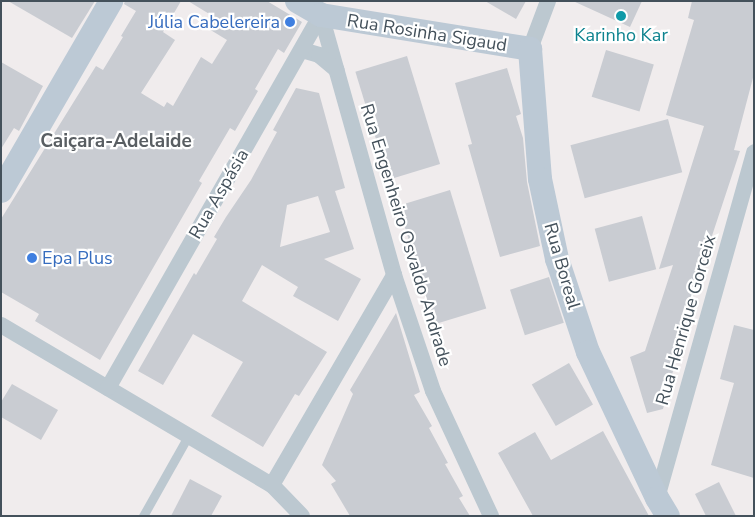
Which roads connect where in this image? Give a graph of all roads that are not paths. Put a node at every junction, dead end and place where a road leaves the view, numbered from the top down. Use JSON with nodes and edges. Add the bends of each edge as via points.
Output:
{"nodes":[{"id":1,"x":111,"y":1,"type":"edge"},
{"id":2,"x":297,"y":1,"type":"edge"},
{"id":3,"x":548,"y":1,"type":"edge"},
{"id":4,"x":326,"y":8,"type":"edge"},
{"id":5,"x":530,"y":49,"type":"junction"},
{"id":6,"x":302,"y":50,"type":"junction"},
{"id":7,"x":337,"y":70,"type":"junction"},
{"id":8,"x":754,"y":152,"type":"edge"},
{"id":9,"x":1,"y":191,"type":"edge"},
{"id":10,"x":394,"y":275,"type":"junction"},
{"id":11,"x":1,"y":325,"type":"edge"},
{"id":12,"x":108,"y":388,"type":"junction"},
{"id":13,"x":188,"y":436,"type":"junction"},
{"id":14,"x":272,"y":485,"type":"junction"},
{"id":15,"x":663,"y":507,"type":"edge"},
{"id":16,"x":143,"y":516,"type":"edge"},
{"id":17,"x":302,"y":516,"type":"edge"},
{"id":18,"x":491,"y":516,"type":"edge"}],
"edges":[{"from":1,"to":9,"type":"street"},
{"from":2,"to":4,"type":"street","name":"Rua Rosinha Sigaud"},
{"from":3,"to":5,"type":"street","name":"Rua Boreal"},
{"from":4,"to":5,"type":"street","name":"Rua Rosinha Sigaud"},
{"from":4,"to":6,"type":"street","name":"Rua Aspásia"},
{"from":4,"to":7,"type":"street","name":"Rua Engenheiro Osvaldo Andrade"},
{"from":5,"to":15,"type":"street","name":"Rua Boreal","via":[[540,179],[557,259],[588,352]]},
{"from":6,"to":7,"type":"street","via":[[318,55]]},
{"from":6,"to":12,"type":"street","name":"Rua Aspásia"},
{"from":7,"to":10,"type":"street","name":"Rua Engenheiro Osvaldo Andrade"},
{"from":8,"to":15,"type":"street","name":"Rua Henrique Gorceix"},
{"from":10,"to":14,"type":"street"},
{"from":10,"to":18,"type":"street","name":"Rua Engenheiro Osvaldo Andrade","via":[[433,391]]},
{"from":11,"to":12,"type":"street"},
{"from":12,"to":13,"type":"street"},
{"from":13,"to":14,"type":"street"},
{"from":13,"to":16,"type":"lane"},
{"from":14,"to":17,"type":"street"}]}
